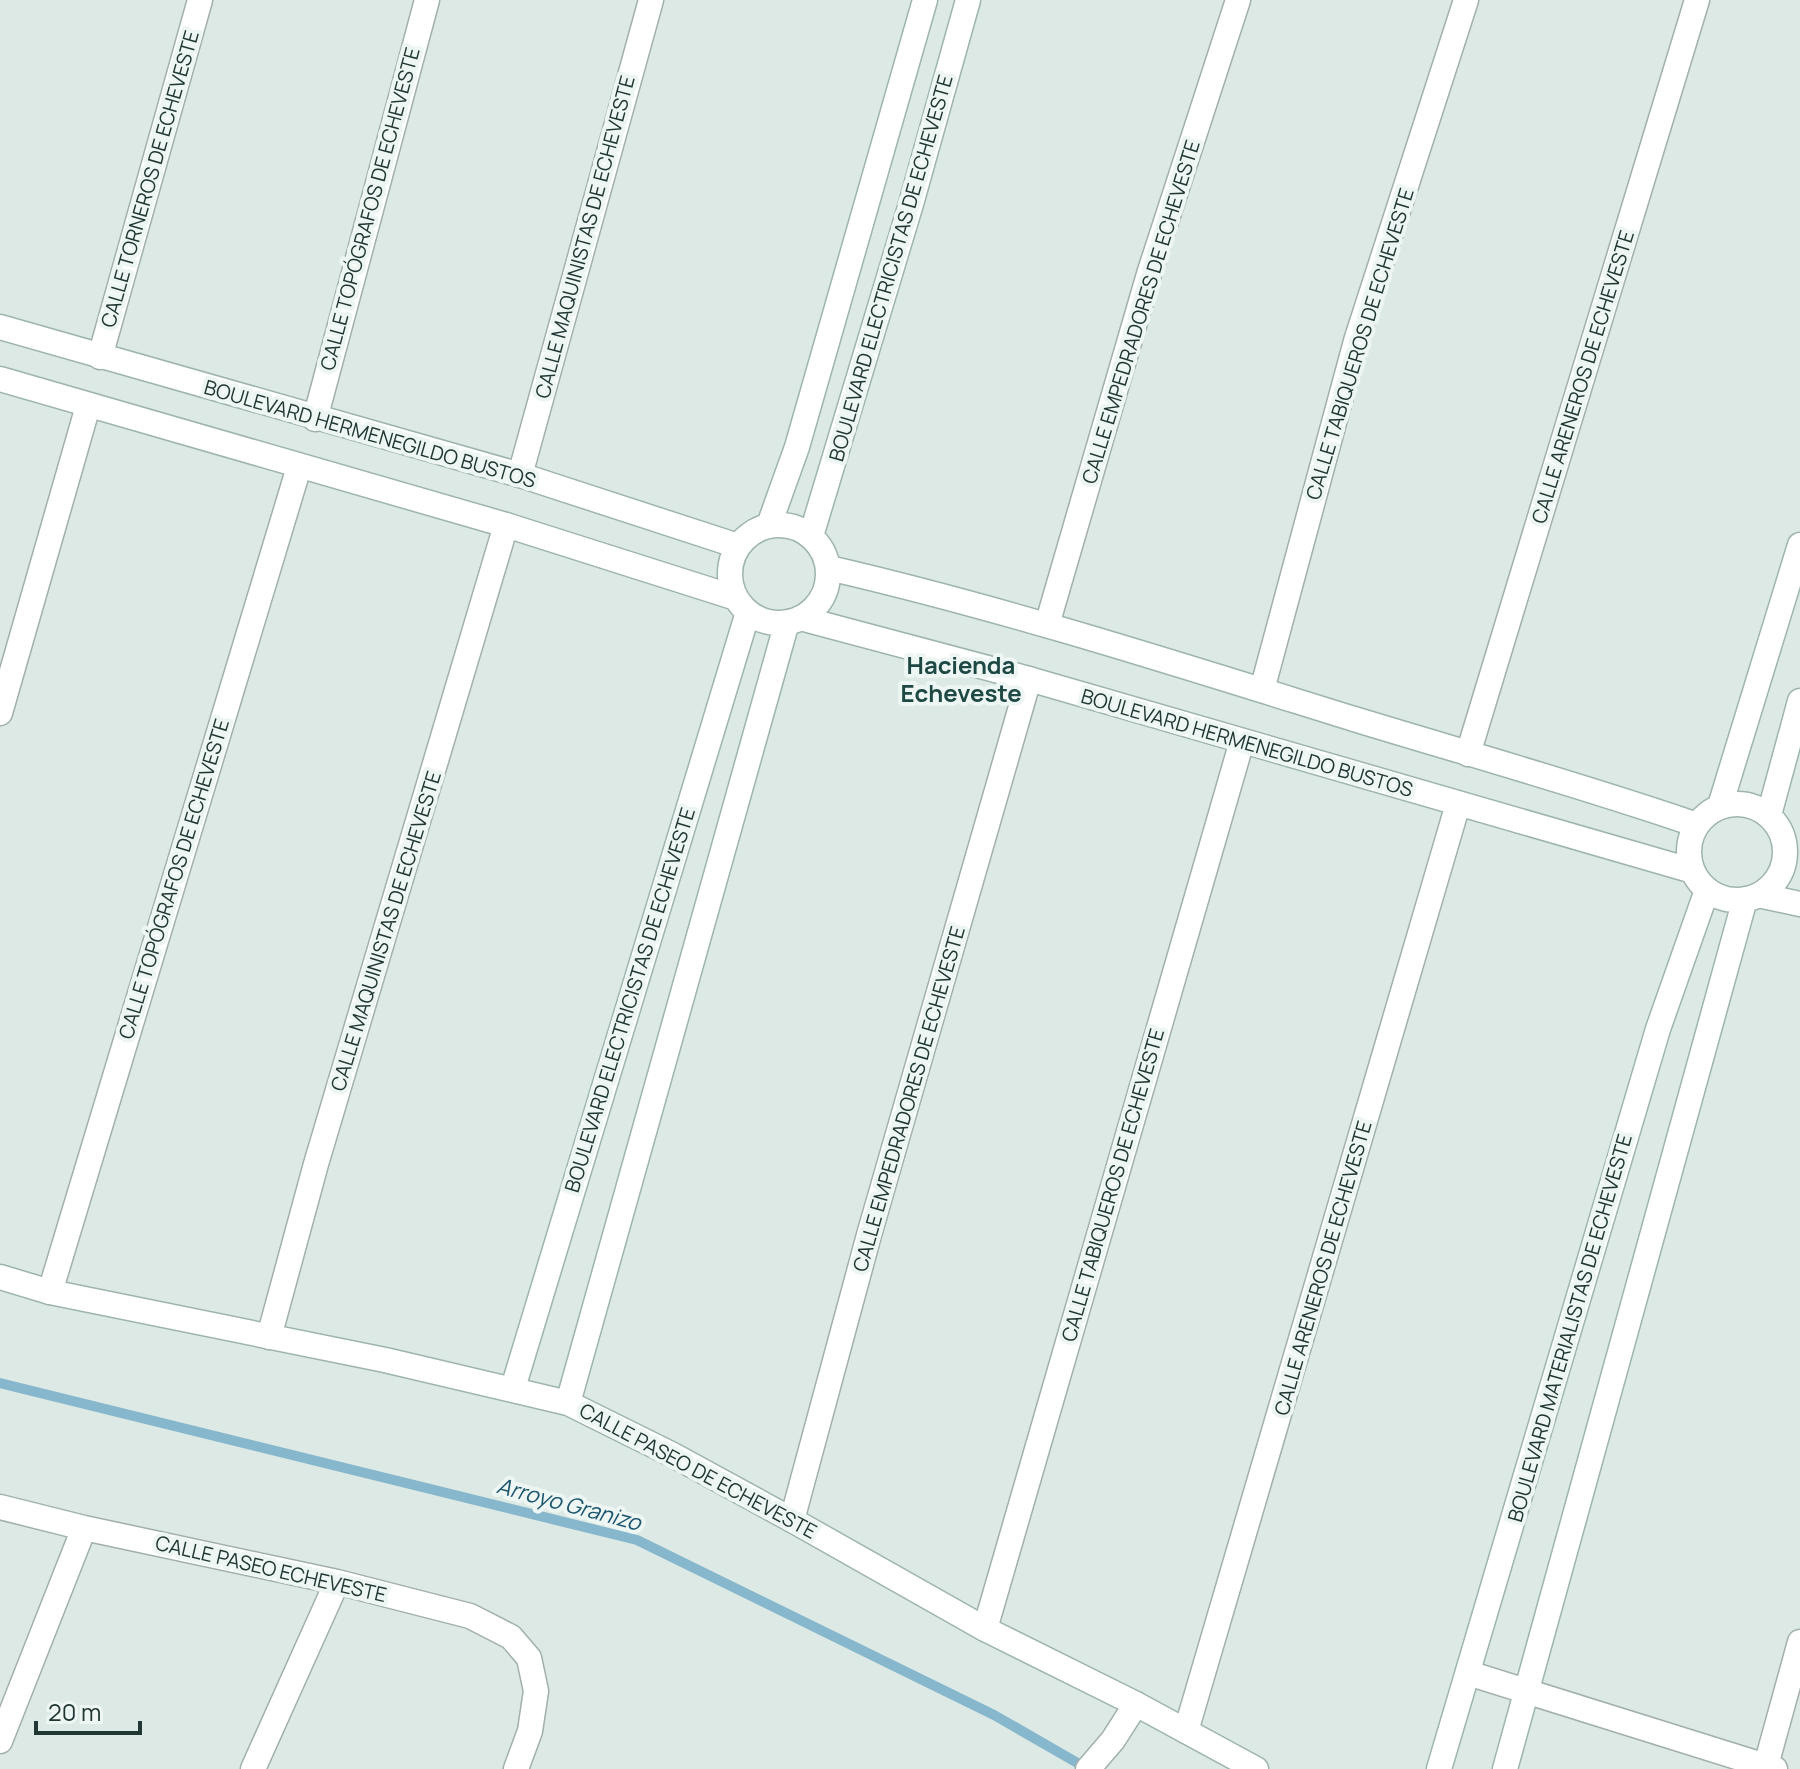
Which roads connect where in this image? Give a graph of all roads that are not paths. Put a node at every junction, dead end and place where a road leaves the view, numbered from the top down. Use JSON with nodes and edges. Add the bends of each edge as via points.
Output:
{"nodes":[{"id":1,"x":200,"y":0,"type":"edge"},
{"id":2,"x":427,"y":0,"type":"edge"},
{"id":3,"x":651,"y":0,"type":"edge"},
{"id":4,"x":925,"y":0,"type":"edge"},
{"id":5,"x":968,"y":0,"type":"edge"},
{"id":6,"x":1238,"y":0,"type":"edge"},
{"id":7,"x":1466,"y":0,"type":"edge"},
{"id":8,"x":1697,"y":0,"type":"edge"},
{"id":9,"x":0,"y":327,"type":"edge"},
{"id":10,"x":100,"y":357,"type":"junction"},
{"id":11,"x":0,"y":379,"type":"edge"},
{"id":12,"x":88,"y":406,"type":"junction"},
{"id":13,"x":315,"y":419,"type":"junction"},
{"id":14,"x":299,"y":467,"type":"junction"},
{"id":15,"x":520,"y":475,"type":"junction"},
{"id":16,"x":506,"y":525,"type":"junction"},
{"id":17,"x":769,"y":525,"type":"junction"},
{"id":18,"x":811,"y":536,"type":"junction"},
{"id":19,"x":1800,"y":545,"type":"edge"},
{"id":20,"x":738,"y":546,"type":"junction"},
{"id":21,"x":829,"y":568,"type":"junction"},
{"id":22,"x":742,"y":605,"type":"junction"},
{"id":23,"x":794,"y":620,"type":"junction"},
{"id":24,"x":1047,"y":625,"type":"junction"},
{"id":25,"x":1029,"y":679,"type":"junction"},
{"id":26,"x":1262,"y":690,"type":"junction"},
{"id":27,"x":1800,"y":701,"type":"edge"},
{"id":28,"x":0,"y":713,"type":"edge"},
{"id":29,"x":1242,"y":741,"type":"junction"},
{"id":30,"x":1468,"y":754,"type":"junction"},
{"id":31,"x":1458,"y":804,"type":"junction"},
{"id":32,"x":1720,"y":806,"type":"junction"},
{"id":33,"x":1769,"y":815,"type":"junction"},
{"id":34,"x":1697,"y":825,"type":"junction"},
{"id":35,"x":1792,"y":850,"type":"edge"},
{"id":36,"x":1700,"y":880,"type":"junction"},
{"id":37,"x":1751,"y":897,"type":"junction"},
{"id":38,"x":1800,"y":904,"type":"edge"},
{"id":39,"x":0,"y":1277,"type":"edge"},
{"id":40,"x":50,"y":1292,"type":"junction"},
{"id":41,"x":269,"y":1337,"type":"junction"},
{"id":42,"x":513,"y":1388,"type":"junction"},
{"id":43,"x":568,"y":1403,"type":"junction"},
{"id":44,"x":0,"y":1507,"type":"edge"},
{"id":45,"x":792,"y":1520,"type":"junction"},
{"id":46,"x":84,"y":1528,"type":"junction"},
{"id":47,"x":337,"y":1582,"type":"junction"},
{"id":48,"x":985,"y":1629,"type":"junction"},
{"id":49,"x":1800,"y":1642,"type":"edge"},
{"id":50,"x":1468,"y":1673,"type":"junction"},
{"id":51,"x":1525,"y":1692,"type":"junction"},
{"id":52,"x":1136,"y":1704,"type":"junction"},
{"id":53,"x":1186,"y":1731,"type":"junction"},
{"id":54,"x":0,"y":1741,"type":"edge"},
{"id":55,"x":1088,"y":1768,"type":"edge"},
{"id":56,"x":1768,"y":1768,"type":"edge"},
{"id":57,"x":253,"y":1769,"type":"edge"},
{"id":58,"x":516,"y":1769,"type":"edge"},
{"id":59,"x":1256,"y":1769,"type":"edge"},
{"id":60,"x":1439,"y":1769,"type":"edge"},
{"id":61,"x":1505,"y":1769,"type":"edge"}],
"edges":[{"from":1,"to":10,"type":"street","name":"CALLE TORNEROS DE ECHEVESTE"},
{"from":2,"to":13,"type":"street","name":"CALLE TOPÓGRAFOS DE ECHEVESTE"},
{"from":3,"to":15,"type":"street","name":"CALLE MAQUINISTAS DE ECHEVESTE"},
{"from":4,"to":17,"type":"street","name":"BOULEVARD ELECTRICISTAS DE ECHEVESTE","via":[[797,447]]},
{"from":5,"to":18,"type":"street","name":"BOULEVARD ELECTRICISTAS DE ECHEVESTE"},
{"from":6,"to":24,"type":"street","name":"CALLE EMPEDRADORES DE ECHEVESTE","via":[[1149,274]]},
{"from":7,"to":26,"type":"street","name":"CALLE TABIQUEROS DE ECHEVESTE","via":[[1356,341]]},
{"from":8,"to":30,"type":"street","name":"CALLE ARENEROS DE ECHEVESTE"},
{"from":9,"to":10,"type":"street","name":"BOULEVARD HERMENEGILDO BUSTOS"},
{"from":10,"to":13,"type":"street","name":"BOULEVARD HERMENEGILDO BUSTOS"},
{"from":11,"to":12,"type":"street"},
{"from":12,"to":14,"type":"street"},
{"from":12,"to":28,"type":"street"},
{"from":13,"to":15,"type":"street","name":"BOULEVARD HERMENEGILDO BUSTOS"},
{"from":14,"to":16,"type":"street"},
{"from":14,"to":40,"type":"street","name":"CALLE TOPÓGRAFOS DE ECHEVESTE"},
{"from":15,"to":20,"type":"street","name":"BOULEVARD HERMENEGILDO BUSTOS"},
{"from":16,"to":22,"type":"street"},
{"from":16,"to":41,"type":"street","name":"CALLE MAQUINISTAS DE ECHEVESTE"},
{"from":17,"to":18,"type":"street","via":[[792,526]]},
{"from":17,"to":20,"type":"street"},
{"from":18,"to":21,"type":"street"},
{"from":19,"to":32,"type":"street"},
{"from":20,"to":22,"type":"street","via":[[730,572]]},
{"from":21,"to":23,"type":"street","via":[[822,598]]},
{"from":21,"to":24,"type":"street"},
{"from":22,"to":23,"type":"street","via":[[759,620]]},
{"from":22,"to":42,"type":"street","name":"BOULEVARD ELECTRICISTAS DE ECHEVESTE"},
{"from":23,"to":25,"type":"street","name":"BOULEVARD HERMENEGILDO BUSTOS"},
{"from":23,"to":43,"type":"street"},
{"from":24,"to":26,"type":"street"},
{"from":25,"to":29,"type":"street","name":"BOULEVARD HERMENEGILDO BUSTOS"},
{"from":25,"to":45,"type":"street","name":"CALLE EMPEDRADORES DE ECHEVESTE"},
{"from":26,"to":30,"type":"street"},
{"from":27,"to":33,"type":"street"},
{"from":29,"to":31,"type":"street","name":"BOULEVARD HERMENEGILDO BUSTOS"},
{"from":29,"to":48,"type":"street","name":"CALLE TABIQUEROS DE ECHEVESTE"},
{"from":30,"to":34,"type":"street"},
{"from":31,"to":36,"type":"street","name":"BOULEVARD HERMENEGILDO BUSTOS"},
{"from":31,"to":53,"type":"street","name":"CALLE ARENEROS DE ECHEVESTE"},
{"from":32,"to":33,"type":"street","via":[[1745,804]]},
{"from":32,"to":34,"type":"street"},
{"from":33,"to":35,"type":"street"},
{"from":34,"to":36,"type":"street","via":[[1689,847]]},
{"from":35,"to":37,"type":"street","via":[[1770,887]]},
{"from":36,"to":37,"type":"street","via":[[1719,896]]},
{"from":36,"to":50,"type":"street","name":"BOULEVARD MATERIALISTAS DE ECHEVESTE"},
{"from":37,"to":38,"type":"street"},
{"from":37,"to":51,"type":"street"},
{"from":39,"to":40,"type":"street","name":"CALLE PASEO DE ECHEVESTE"},
{"from":40,"to":41,"type":"street","name":"CALLE PASEO DE ECHEVESTE"},
{"from":41,"to":42,"type":"street","name":"CALLE PASEO DE ECHEVESTE"},
{"from":42,"to":43,"type":"street","name":"CALLE PASEO DE ECHEVESTE"},
{"from":43,"to":45,"type":"street","name":"CALLE PASEO DE ECHEVESTE"},
{"from":44,"to":46,"type":"street","name":"CALLE PASEO ECHEVESTE"},
{"from":45,"to":48,"type":"street","name":"CALLE PASEO DE ECHEVESTE"},
{"from":46,"to":47,"type":"street","name":"CALLE PASEO ECHEVESTE"},
{"from":46,"to":54,"type":"street"},
{"from":47,"to":57,"type":"street"},
{"from":47,"to":58,"type":"street","name":"CALLE PASEO ECHEVESTE","via":[[470,1616],[511,1637],[529,1658],[536,1691],[530,1731]]},
{"from":48,"to":52,"type":"street","name":"CALLE PASEO DE ECHEVESTE"},
{"from":49,"to":56,"type":"street"},
{"from":50,"to":51,"type":"street"},
{"from":50,"to":60,"type":"street","name":"BOULEVARD MATERIALISTAS DE ECHEVESTE"},
{"from":51,"to":56,"type":"street"},
{"from":51,"to":61,"type":"street"},
{"from":52,"to":53,"type":"street","name":"CALLE PASEO DE ECHEVESTE"},
{"from":52,"to":55,"type":"street"},
{"from":53,"to":59,"type":"street","name":"CALLE PASEO DE ECHEVESTE"}]}
